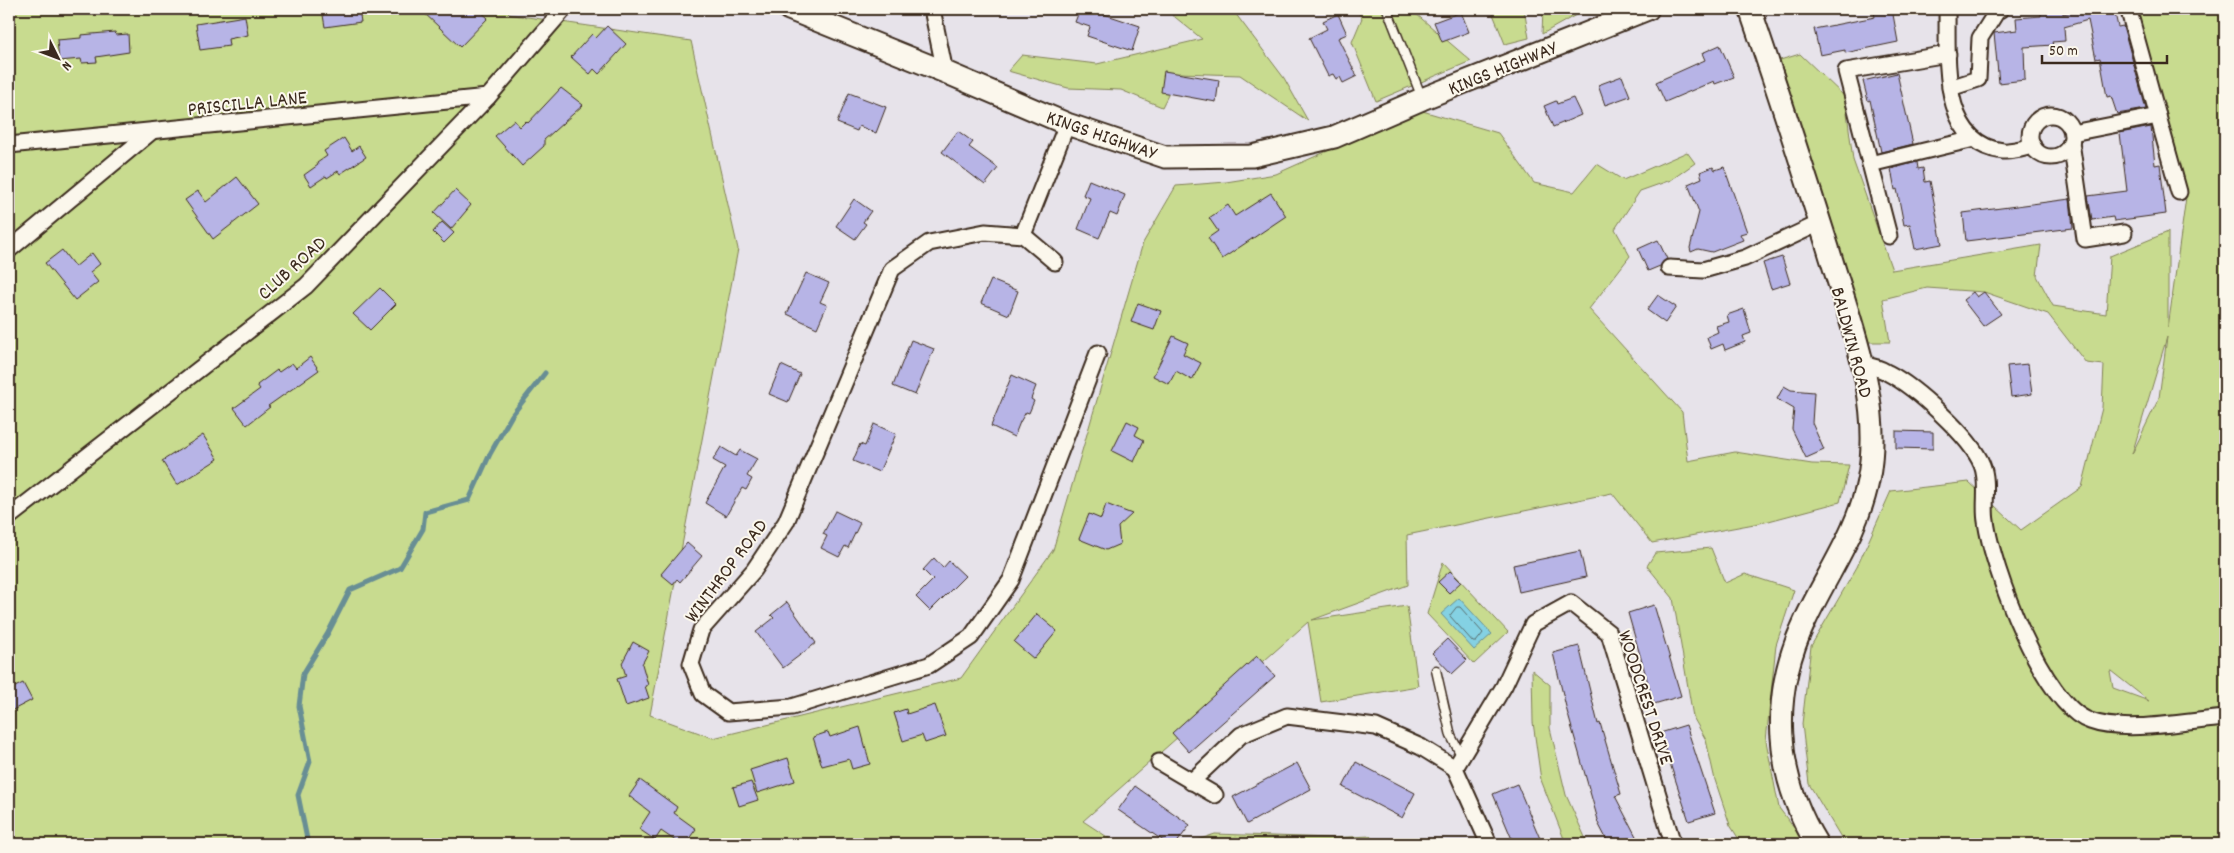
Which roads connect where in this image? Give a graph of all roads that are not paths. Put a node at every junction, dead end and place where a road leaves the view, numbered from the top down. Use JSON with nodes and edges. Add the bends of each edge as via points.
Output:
{"nodes":[{"id":1,"x":564,"y":9,"type":"edge"},
{"id":2,"x":789,"y":9,"type":"edge"},
{"id":3,"x":932,"y":9,"type":"edge"},
{"id":4,"x":1386,"y":9,"type":"edge"},
{"id":5,"x":1648,"y":9,"type":"edge"},
{"id":6,"x":1750,"y":9,"type":"edge"},
{"id":7,"x":1947,"y":9,"type":"edge"},
{"id":8,"x":2001,"y":9,"type":"edge"},
{"id":9,"x":2130,"y":15,"type":"dead end"},
{"id":10,"x":1948,"y":54,"type":"junction"},
{"id":11,"x":945,"y":72,"type":"junction"},
{"id":12,"x":1950,"y":88,"type":"junction"},
{"id":13,"x":488,"y":97,"type":"junction"},
{"id":14,"x":1422,"y":99,"type":"junction"},
{"id":15,"x":2158,"y":116,"type":"junction"},
{"id":16,"x":1067,"y":124,"type":"junction"},
{"id":17,"x":151,"y":132,"type":"junction"},
{"id":18,"x":2071,"y":138,"type":"junction"},
{"id":19,"x":1974,"y":139,"type":"junction"},
{"id":20,"x":9,"y":145,"type":"edge"},
{"id":21,"x":2033,"y":146,"type":"junction"},
{"id":22,"x":1870,"y":164,"type":"junction"},
{"id":23,"x":2179,"y":192,"type":"dead end"},
{"id":24,"x":1820,"y":223,"type":"junction"},
{"id":25,"x":2124,"y":233,"type":"dead end"},
{"id":26,"x":1023,"y":235,"type":"junction"},
{"id":27,"x":1889,"y":236,"type":"dead end"},
{"id":28,"x":9,"y":250,"type":"edge"},
{"id":29,"x":1055,"y":262,"type":"dead end"},
{"id":30,"x":1669,"y":268,"type":"dead end"},
{"id":31,"x":1098,"y":353,"type":"dead end"},
{"id":32,"x":1863,"y":365,"type":"junction"},
{"id":33,"x":9,"y":517,"type":"edge"},
{"id":34,"x":1436,"y":670,"type":"dead end"},
{"id":35,"x":2225,"y":718,"type":"edge"},
{"id":36,"x":1159,"y":762,"type":"dead end"},
{"id":37,"x":1458,"y":763,"type":"junction"},
{"id":38,"x":1191,"y":782,"type":"junction"},
{"id":39,"x":1215,"y":795,"type":"dead end"},
{"id":40,"x":1488,"y":844,"type":"edge"},
{"id":41,"x":1673,"y":844,"type":"edge"},
{"id":42,"x":1817,"y":844,"type":"edge"}],
"edges":[{"from":1,"to":13,"type":"street","name":"CLUB ROAD"},
{"from":2,"to":11,"type":"street","name":"KINGS HIGHWAY"},
{"from":3,"to":11,"type":"street"},
{"from":4,"to":14,"type":"lane"},
{"from":5,"to":14,"type":"street","name":"KINGS HIGHWAY"},
{"from":6,"to":24,"type":"street","name":"BALDWIN ROAD"},
{"from":7,"to":10,"type":"street"},
{"from":8,"to":12,"type":"street","via":[[1980,38],[1978,79]]},
{"from":9,"to":15,"type":"street"},
{"from":10,"to":12,"type":"street"},
{"from":10,"to":22,"type":"street","via":[[1846,71]]},
{"from":11,"to":16,"type":"street","name":"KINGS HIGHWAY"},
{"from":12,"to":19,"type":"street","via":[[1958,121]]},
{"from":13,"to":17,"type":"street","name":"PRISCILLA LANE"},
{"from":13,"to":33,"type":"street","name":"CLUB ROAD","via":[[306,286]]},
{"from":14,"to":16,"type":"street","name":"KINGS HIGHWAY","via":[[1334,137],[1252,156],[1165,157]]},
{"from":15,"to":18,"type":"street"},
{"from":15,"to":23,"type":"street"},
{"from":16,"to":26,"type":"street"},
{"from":17,"to":20,"type":"street","name":"PRISCILLA LANE"},
{"from":17,"to":28,"type":"street"},
{"from":18,"to":21,"type":"street","via":[[2060,154],[2049,156]]},
{"from":18,"to":21,"type":"street","via":[[2070,126],[2061,118],[2047,115],[2033,126],[2030,134]]},
{"from":18,"to":25,"type":"street","via":[[2085,239]]},
{"from":19,"to":21,"type":"street","via":[[2005,152]]},
{"from":19,"to":22,"type":"street"},
{"from":22,"to":27,"type":"street"},
{"from":24,"to":30,"type":"street","via":[[1745,258],[1703,270]]},
{"from":24,"to":32,"type":"street","name":"BALDWIN ROAD"},
{"from":26,"to":29,"type":"street"},
{"from":26,"to":31,"type":"street","name":"WINTHROP ROAD","via":[[985,232],[929,242],[892,269],[786,522],[754,570],[701,630],[691,664],[703,694],[728,712],[792,707],[929,665],[971,637],[1011,580]]},
{"from":32,"to":35,"type":"street","via":[[1889,373],[1935,409],[1970,445],[1983,466],[1985,519],[1991,553],[2003,587],[2056,695],[2089,721],[2112,726]]},
{"from":32,"to":42,"type":"street","name":"BALDWIN ROAD","via":[[1871,410],[1872,448],[1868,480],[1850,534],[1793,648],[1784,682],[1782,746],[1788,778],[1798,807]]},
{"from":34,"to":37,"type":"lane"},
{"from":36,"to":38,"type":"street"},
{"from":37,"to":38,"type":"street","via":[[1376,727],[1287,716],[1241,735]]},
{"from":37,"to":40,"type":"street"},
{"from":37,"to":41,"type":"street","name":"WOODCREST DRIVE","via":[[1504,686],[1533,624],[1571,603],[1609,633]]},
{"from":38,"to":39,"type":"street"}]}
